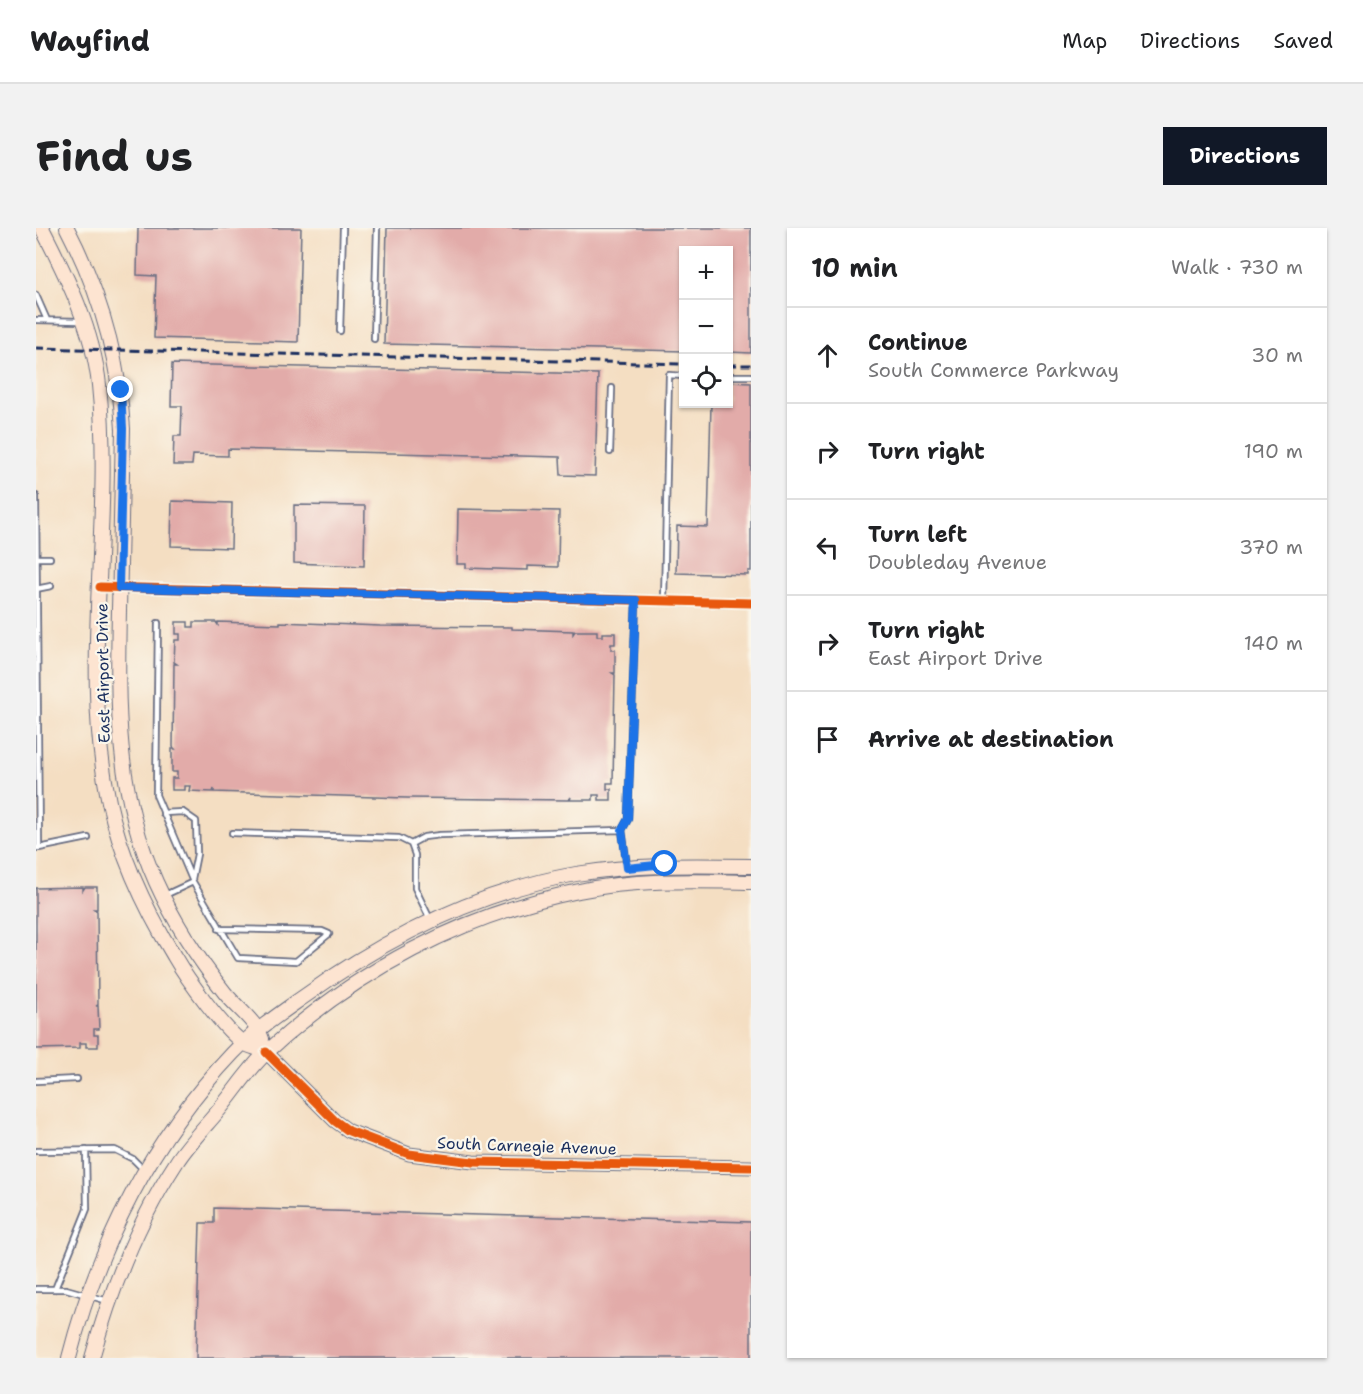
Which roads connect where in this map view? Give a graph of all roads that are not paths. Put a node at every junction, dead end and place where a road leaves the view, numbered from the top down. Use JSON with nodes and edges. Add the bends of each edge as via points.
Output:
{"nodes":[{"id":1,"x":42,"y":228,"type":"edge"},
{"id":2,"x":67,"y":228,"type":"edge"},
{"id":3,"x":343,"y":228,"type":"edge"},
{"id":4,"x":377,"y":228,"type":"edge"},
{"id":5,"x":36,"y":295,"type":"edge"},
{"id":6,"x":105,"y":319,"type":"junction"},
{"id":7,"x":36,"y":320,"type":"edge"},
{"id":8,"x":47,"y":320,"type":"junction"},
{"id":9,"x":83,"y":321,"type":"junction"},
{"id":10,"x":340,"y":331,"type":"dead end"},
{"id":11,"x":374,"y":339,"type":"dead end"},
{"id":12,"x":679,"y":376,"type":"edge"},
{"id":13,"x":733,"y":376,"type":"edge"},
{"id":14,"x":751,"y":376,"type":"edge"},
{"id":15,"x":612,"y":388,"type":"dead end"},
{"id":16,"x":610,"y":452,"type":"dead end"},
{"id":17,"x":36,"y":496,"type":"edge"},
{"id":18,"x":36,"y":558,"type":"edge"},
{"id":19,"x":50,"y":558,"type":"dead end"},
{"id":20,"x":51,"y":586,"type":"dead end"},
{"id":21,"x":100,"y":587,"type":"junction"},
{"id":22,"x":119,"y":588,"type":"junction"},
{"id":23,"x":36,"y":589,"type":"edge"},
{"id":24,"x":636,"y":600,"type":"junction"},
{"id":25,"x":664,"y":601,"type":"junction"},
{"id":26,"x":751,"y":603,"type":"edge"},
{"id":27,"x":158,"y":623,"type":"dead end"},
{"id":28,"x":163,"y":813,"type":"junction"},
{"id":29,"x":622,"y":830,"type":"junction"},
{"id":30,"x":232,"y":833,"type":"dead end"},
{"id":31,"x":88,"y":838,"type":"dead end"},
{"id":32,"x":411,"y":844,"type":"junction"},
{"id":33,"x":38,"y":848,"type":"edge"},
{"id":34,"x":751,"y":866,"type":"edge"},
{"id":35,"x":627,"y":868,"type":"junction"},
{"id":36,"x":192,"y":881,"type":"junction"},
{"id":37,"x":751,"y":882,"type":"edge"},
{"id":38,"x":163,"y":896,"type":"junction"},
{"id":39,"x":431,"y":921,"type":"junction"},
{"id":40,"x":219,"y":929,"type":"junction"},
{"id":41,"x":259,"y":1030,"type":"junction"},
{"id":42,"x":244,"y":1043,"type":"junction"},
{"id":43,"x":266,"y":1052,"type":"junction"},
{"id":44,"x":77,"y":1079,"type":"dead end"},
{"id":45,"x":36,"y":1081,"type":"edge"},
{"id":46,"x":86,"y":1150,"type":"junction"},
{"id":47,"x":36,"y":1151,"type":"edge"},
{"id":48,"x":751,"y":1167,"type":"edge"},
{"id":49,"x":145,"y":1171,"type":"junction"},
{"id":50,"x":36,"y":1289,"type":"edge"},
{"id":51,"x":55,"y":1289,"type":"junction"},
{"id":52,"x":88,"y":1295,"type":"junction"},
{"id":53,"x":108,"y":1301,"type":"junction"},
{"id":54,"x":69,"y":1358,"type":"edge"},
{"id":55,"x":92,"y":1358,"type":"edge"}],
"edges":[{"from":1,"to":9,"type":"main road","name":"East Airport Drive","via":[[73,290]]},
{"from":2,"to":6,"type":"main road","name":"East Airport Drive"},
{"from":3,"to":10,"type":"lane"},
{"from":4,"to":11,"type":"lane"},
{"from":5,"to":8,"type":"lane"},
{"from":6,"to":9,"type":"street"},
{"from":6,"to":22,"type":"main road","name":"East Airport Drive","via":[[122,409]]},
{"from":7,"to":8,"type":"lane"},
{"from":8,"to":9,"type":"lane"},
{"from":9,"to":21,"type":"main road","name":"East Airport Drive","via":[[99,384],[103,440]]},
{"from":12,"to":25,"type":"lane","via":[[669,375]]},
{"from":13,"to":14,"type":"lane"},
{"from":15,"to":16,"type":"lane"},
{"from":17,"to":18,"type":"lane"},
{"from":18,"to":19,"type":"lane"},
{"from":18,"to":23,"type":"lane"},
{"from":20,"to":23,"type":"lane"},
{"from":21,"to":22,"type":"street"},
{"from":21,"to":42,"type":"main road","name":"East Airport Drive","via":[[99,742],[109,803],[126,864],[149,915],[181,968],[202,998]]},
{"from":22,"to":24,"type":"street"},
{"from":22,"to":38,"type":"main road","name":"East Airport Drive","via":[[117,689],[123,769],[144,854]]},
{"from":23,"to":33,"type":"lane"},
{"from":24,"to":25,"type":"street"},
{"from":24,"to":29,"type":"lane","via":[[628,819]]},
{"from":25,"to":26,"type":"street"},
{"from":27,"to":28,"type":"lane","via":[[154,778]]},
{"from":28,"to":36,"type":"lane"},
{"from":28,"to":36,"type":"lane","via":[[183,812],[196,821],[197,854]]},
{"from":29,"to":32,"type":"lane","via":[[440,835]]},
{"from":29,"to":35,"type":"lane"},
{"from":30,"to":32,"type":"lane","via":[[399,838]]},
{"from":31,"to":33,"type":"lane"},
{"from":32,"to":39,"type":"lane","via":[[416,888]]},
{"from":34,"to":35,"type":"main road","via":[[665,864]]},
{"from":35,"to":39,"type":"main road","via":[[505,892]]},
{"from":36,"to":38,"type":"lane"},
{"from":36,"to":40,"type":"lane"},
{"from":37,"to":43,"type":"main road","via":[[666,880],[625,884],[511,908],[413,948],[348,989]]},
{"from":38,"to":41,"type":"main road","name":"East Airport Drive","via":[[194,952]]},
{"from":39,"to":41,"type":"main road","via":[[390,940],[336,973]]},
{"from":40,"to":40,"type":"lane","via":[[238,958],[251,961],[296,961],[329,934]]},
{"from":41,"to":42,"type":"main road"},
{"from":41,"to":43,"type":"main road","name":"East Airport Drive"},
{"from":42,"to":43,"type":"main road","name":"East Airport Drive"},
{"from":42,"to":49,"type":"main road","via":[[189,1106]]},
{"from":43,"to":48,"type":"street","name":"South Carnegie Avenue","via":[[335,1121],[366,1139],[409,1154],[473,1162]]},
{"from":43,"to":53,"type":"main road","via":[[177,1162],[137,1233]]},
{"from":44,"to":45,"type":"lane"},
{"from":46,"to":47,"type":"lane"},
{"from":46,"to":49,"type":"lane","via":[[124,1153]]},
{"from":46,"to":51,"type":"lane","via":[[87,1209]]},
{"from":49,"to":52,"type":"main road","via":[[102,1254]]},
{"from":50,"to":51,"type":"lane"},
{"from":51,"to":52,"type":"lane"},
{"from":52,"to":53,"type":"lane"},
{"from":52,"to":54,"type":"main road"},
{"from":53,"to":55,"type":"main road"}]}
